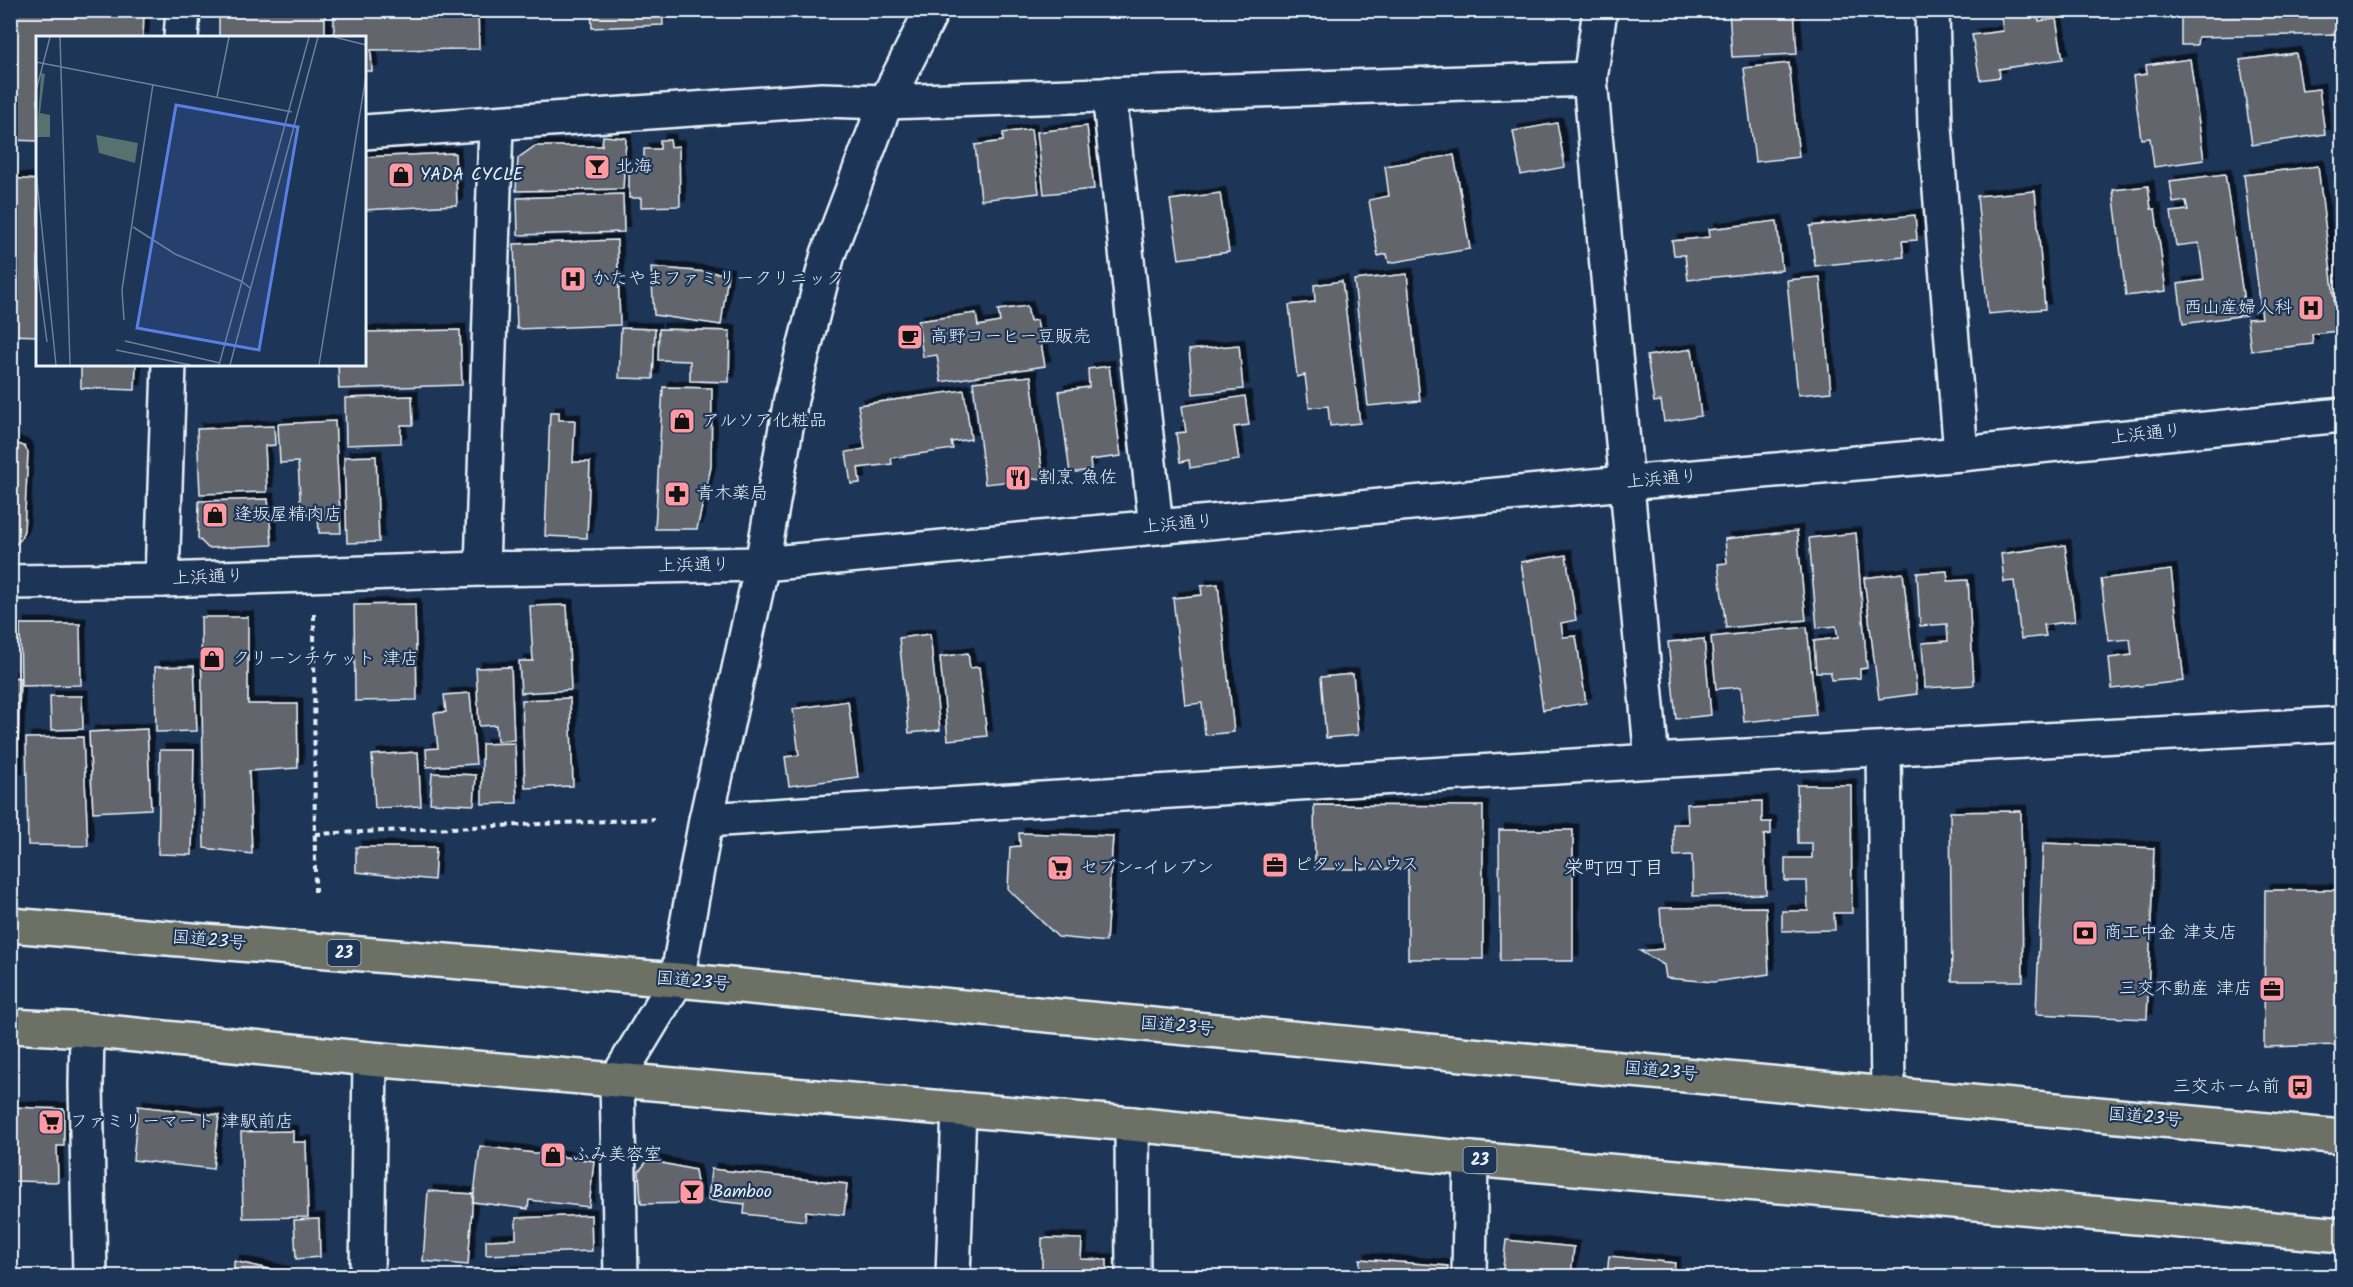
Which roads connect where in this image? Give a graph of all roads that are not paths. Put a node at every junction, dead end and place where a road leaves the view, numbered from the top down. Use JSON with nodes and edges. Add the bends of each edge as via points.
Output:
{"nodes":[{"id":1,"x":183,"y":10,"type":"edge"},
{"id":2,"x":932,"y":10,"type":"edge"},
{"id":3,"x":1600,"y":10,"type":"edge"},
{"id":4,"x":1932,"y":10,"type":"edge"},
{"id":5,"x":182,"y":36,"type":"edge"},
{"id":6,"x":1590,"y":79,"type":"junction"},
{"id":7,"x":1109,"y":94,"type":"junction"},
{"id":8,"x":886,"y":102,"type":"junction"},
{"id":9,"x":496,"y":124,"type":"junction"},
{"id":10,"x":366,"y":132,"type":"edge"},
{"id":11,"x":169,"y":366,"type":"edge"},
{"id":12,"x":2343,"y":416,"type":"edge"},
{"id":13,"x":1961,"y":454,"type":"junction"},
{"id":14,"x":1625,"y":483,"type":"junction"},
{"id":15,"x":1156,"y":526,"type":"junction"},
{"id":16,"x":762,"y":564,"type":"junction"},
{"id":17,"x":482,"y":569,"type":"junction"},
{"id":18,"x":162,"y":580,"type":"junction"},
{"id":19,"x":10,"y":582,"type":"edge"},
{"id":20,"x":2343,"y":724,"type":"edge"},
{"id":21,"x":1884,"y":749,"type":"junction"},
{"id":22,"x":1652,"y":761,"type":"junction"},
{"id":23,"x":706,"y":820,"type":"junction"},
{"id":24,"x":10,"y":925,"type":"edge"},
{"id":25,"x":677,"y":980,"type":"junction"},
{"id":26,"x":10,"y":1026,"type":"edge"},
{"id":27,"x":87,"y":1030,"type":"junction"},
{"id":28,"x":369,"y":1059,"type":"junction"},
{"id":29,"x":617,"y":1079,"type":"junction"},
{"id":30,"x":1888,"y":1093,"type":"junction"},
{"id":31,"x":959,"y":1109,"type":"junction"},
{"id":32,"x":1132,"y":1125,"type":"junction"},
{"id":33,"x":2343,"y":1137,"type":"edge"},
{"id":34,"x":1471,"y":1159,"type":"junction"},
{"id":35,"x":2343,"y":1235,"type":"edge"},
{"id":36,"x":90,"y":1276,"type":"edge"},
{"id":37,"x":367,"y":1276,"type":"edge"},
{"id":38,"x":621,"y":1276,"type":"edge"},
{"id":39,"x":953,"y":1276,"type":"edge"},
{"id":40,"x":1133,"y":1276,"type":"edge"},
{"id":41,"x":1469,"y":1276,"type":"edge"}],
"edges":[{"from":1,"to":5,"type":"street"},
{"from":2,"to":8,"type":"street"},
{"from":3,"to":6,"type":"street"},
{"from":4,"to":13,"type":"street","via":[[1935,127]]},
{"from":6,"to":7,"type":"street"},
{"from":6,"to":14,"type":"street"},
{"from":7,"to":8,"type":"street"},
{"from":7,"to":15,"type":"street"},
{"from":8,"to":9,"type":"street","via":[[822,100]]},
{"from":8,"to":16,"type":"street","via":[[828,254],[791,399]]},
{"from":9,"to":10,"type":"street"},
{"from":9,"to":17,"type":"street"},
{"from":11,"to":18,"type":"street"},
{"from":12,"to":13,"type":"street","name":"上浜通り"},
{"from":13,"to":14,"type":"street","name":"上浜通り"},
{"from":14,"to":15,"type":"street","name":"上浜通り"},
{"from":14,"to":22,"type":"street"},
{"from":15,"to":16,"type":"street","name":"上浜通り"},
{"from":16,"to":17,"type":"street","name":"上浜通り"},
{"from":16,"to":23,"type":"street"},
{"from":17,"to":18,"type":"street","name":"上浜通り"},
{"from":18,"to":19,"type":"street","name":"上浜通り"},
{"from":20,"to":21,"type":"street"},
{"from":21,"to":22,"type":"street"},
{"from":21,"to":30,"type":"street"},
{"from":22,"to":23,"type":"street"},
{"from":23,"to":25,"type":"street"},
{"from":24,"to":25,"type":"highway","name":"国道23号","number":"23"},
{"from":25,"to":29,"type":"street"},
{"from":25,"to":30,"type":"highway","name":"国道23号","number":"23"},
{"from":26,"to":27,"type":"highway","number":"23"},
{"from":27,"to":28,"type":"highway","number":"23"},
{"from":27,"to":36,"type":"street"},
{"from":28,"to":29,"type":"highway","number":"23"},
{"from":28,"to":37,"type":"street"},
{"from":29,"to":31,"type":"highway","number":"23"},
{"from":29,"to":38,"type":"street"},
{"from":30,"to":33,"type":"highway","name":"国道23号","number":"23"},
{"from":31,"to":32,"type":"highway","number":"23"},
{"from":31,"to":39,"type":"street"},
{"from":32,"to":34,"type":"highway","number":"23"},
{"from":32,"to":40,"type":"street"},
{"from":34,"to":35,"type":"highway","number":"23"},
{"from":34,"to":41,"type":"street"}]}
